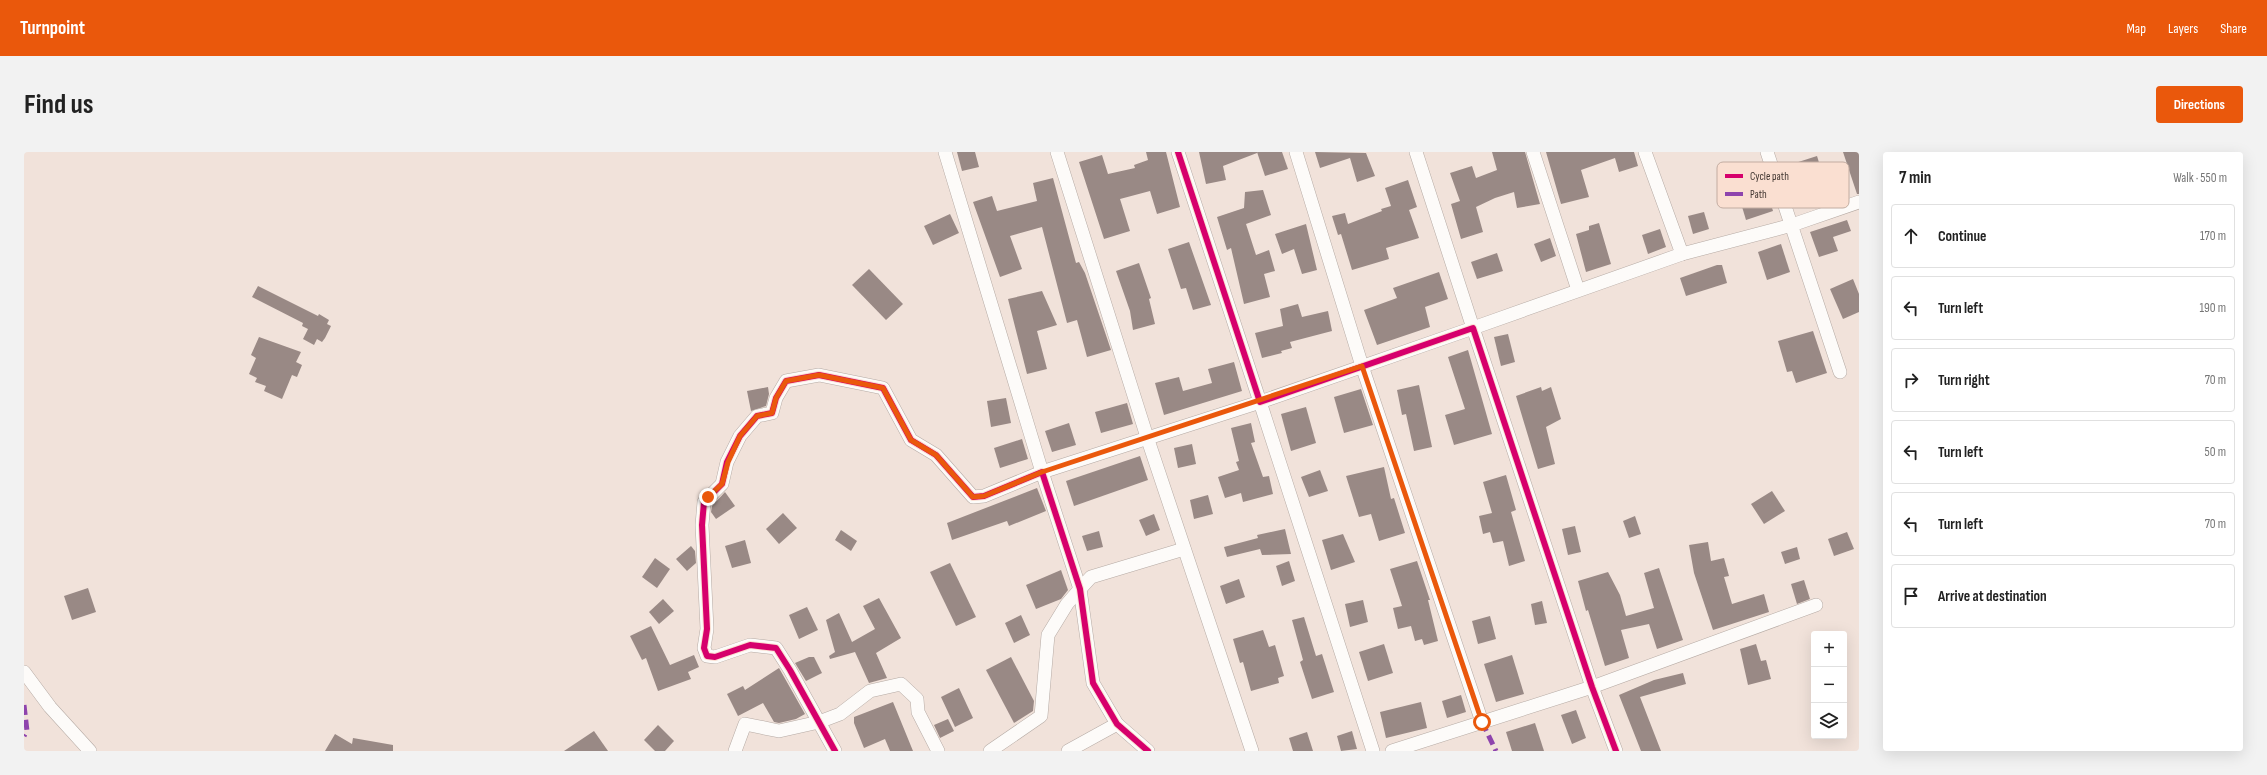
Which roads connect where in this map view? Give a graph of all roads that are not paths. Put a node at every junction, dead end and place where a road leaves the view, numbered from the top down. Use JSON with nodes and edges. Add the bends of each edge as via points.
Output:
{"nodes":[{"id":1,"x":945,"y":152,"type":"edge"},
{"id":2,"x":1057,"y":152,"type":"edge"},
{"id":3,"x":1178,"y":152,"type":"edge"},
{"id":4,"x":1296,"y":152,"type":"edge"},
{"id":5,"x":1416,"y":152,"type":"edge"},
{"id":6,"x":1533,"y":152,"type":"edge"},
{"id":7,"x":1645,"y":152,"type":"edge"},
{"id":8,"x":1767,"y":152,"type":"edge"},
{"id":9,"x":1770,"y":162,"type":"edge"},
{"id":10,"x":1859,"y":202,"type":"edge"},
{"id":11,"x":1849,"y":205,"type":"edge"},
{"id":12,"x":1786,"y":208,"type":"edge"},
{"id":13,"x":1842,"y":208,"type":"edge"},
{"id":14,"x":1792,"y":225,"type":"junction"},
{"id":15,"x":1682,"y":254,"type":"junction"},
{"id":16,"x":1578,"y":290,"type":"junction"},
{"id":17,"x":1473,"y":328,"type":"junction"},
{"id":18,"x":1362,"y":366,"type":"junction"},
{"id":19,"x":1840,"y":372,"type":"dead end"},
{"id":20,"x":1260,"y":402,"type":"junction"},
{"id":21,"x":1147,"y":437,"type":"junction"},
{"id":22,"x":1042,"y":472,"type":"junction"},
{"id":23,"x":1184,"y":549,"type":"junction"},
{"id":24,"x":1080,"y":589,"type":"junction"},
{"id":25,"x":1816,"y":605,"type":"dead end"},
{"id":26,"x":24,"y":672,"type":"edge"},
{"id":27,"x":1592,"y":687,"type":"junction"},
{"id":28,"x":819,"y":722,"type":"junction"},
{"id":29,"x":1482,"y":722,"type":"junction"},
{"id":30,"x":1117,"y":724,"type":"junction"},
{"id":31,"x":90,"y":751,"type":"edge"},
{"id":32,"x":735,"y":751,"type":"edge"},
{"id":33,"x":835,"y":751,"type":"edge"},
{"id":34,"x":938,"y":751,"type":"edge"},
{"id":35,"x":990,"y":751,"type":"edge"},
{"id":36,"x":1068,"y":751,"type":"edge"},
{"id":37,"x":1148,"y":751,"type":"edge"},
{"id":38,"x":1252,"y":751,"type":"edge"},
{"id":39,"x":1373,"y":751,"type":"edge"},
{"id":40,"x":1392,"y":751,"type":"edge"},
{"id":41,"x":1616,"y":751,"type":"edge"}],
"edges":[{"from":1,"to":22,"type":"street"},
{"from":2,"to":21,"type":"street"},
{"from":3,"to":20,"type":"street"},
{"from":4,"to":18,"type":"street"},
{"from":5,"to":17,"type":"street"},
{"from":6,"to":16,"type":"street"},
{"from":7,"to":15,"type":"street"},
{"from":8,"to":9,"type":"street"},
{"from":10,"to":11,"type":"street"},
{"from":12,"to":14,"type":"street"},
{"from":13,"to":14,"type":"street"},
{"from":14,"to":15,"type":"street"},
{"from":14,"to":19,"type":"street"},
{"from":15,"to":16,"type":"street"},
{"from":16,"to":17,"type":"street"},
{"from":17,"to":18,"type":"street"},
{"from":17,"to":27,"type":"street"},
{"from":18,"to":20,"type":"street"},
{"from":18,"to":29,"type":"street"},
{"from":20,"to":21,"type":"street"},
{"from":20,"to":39,"type":"street"},
{"from":21,"to":22,"type":"street"},
{"from":21,"to":23,"type":"street"},
{"from":22,"to":24,"type":"street"},
{"from":22,"to":28,"type":"street","via":[[984,496],[973,497],[936,455],[911,440],[883,388],[819,375],[786,381],[776,398],[772,413],[757,416],[740,436],[728,462],[722,484],[704,502],[702,525],[707,629],[704,648],[707,656],[715,656],[750,645],[776,648]]},
{"from":23,"to":24,"type":"street","via":[[1091,577]]},
{"from":23,"to":38,"type":"street"},
{"from":24,"to":30,"type":"street","via":[[1092,683]]},
{"from":24,"to":35,"type":"street","via":[[1067,604],[1048,635],[1041,716]]},
{"from":25,"to":27,"type":"street"},
{"from":26,"to":31,"type":"street","via":[[50,707]]},
{"from":27,"to":29,"type":"street"},
{"from":27,"to":41,"type":"street"},
{"from":28,"to":32,"type":"street","via":[[779,731],[745,724]]},
{"from":28,"to":33,"type":"street"},
{"from":28,"to":34,"type":"street","via":[[840,714],[870,691],[901,684],[917,699],[918,712]]},
{"from":29,"to":40,"type":"street"},
{"from":30,"to":36,"type":"street"},
{"from":30,"to":37,"type":"street"}]}
